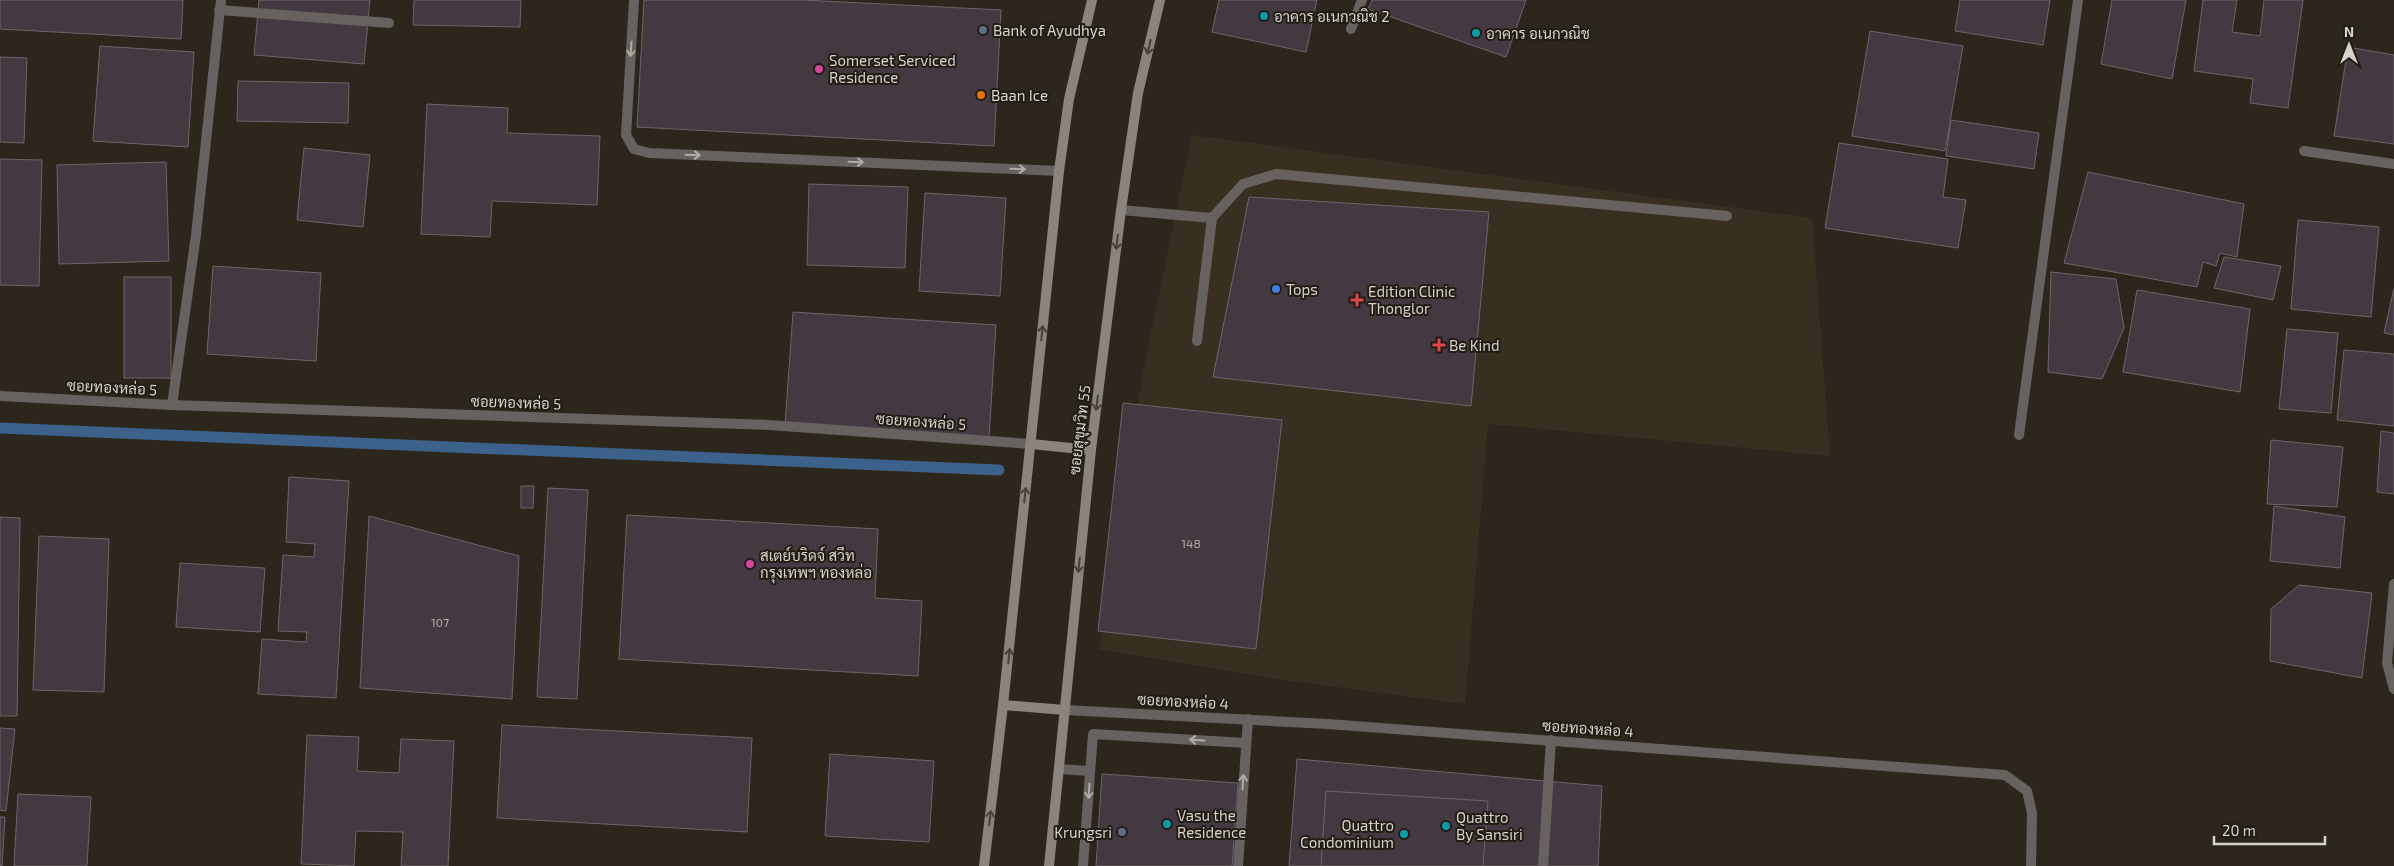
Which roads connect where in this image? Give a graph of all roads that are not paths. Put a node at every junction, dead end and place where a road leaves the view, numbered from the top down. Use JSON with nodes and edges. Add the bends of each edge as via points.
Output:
{"nodes":[{"id":1,"x":634,"y":0,"type":"edge"},
{"id":2,"x":1092,"y":0,"type":"edge"},
{"id":3,"x":1160,"y":0,"type":"edge"},
{"id":4,"x":1362,"y":0,"type":"edge"},
{"id":5,"x":2078,"y":0,"type":"edge"},
{"id":6,"x":220,"y":5,"type":"edge"},
{"id":7,"x":389,"y":22,"type":"dead end"},
{"id":8,"x":1352,"y":29,"type":"dead end"},
{"id":9,"x":2304,"y":151,"type":"dead end"},
{"id":10,"x":2394,"y":164,"type":"edge"},
{"id":11,"x":1059,"y":171,"type":"junction"},
{"id":12,"x":1122,"y":210,"type":"junction"},
{"id":13,"x":1727,"y":216,"type":"dead end"},
{"id":14,"x":1212,"y":218,"type":"junction"},
{"id":15,"x":1197,"y":341,"type":"dead end"},
{"id":16,"x":0,"y":396,"type":"edge"},
{"id":17,"x":172,"y":405,"type":"junction"},
{"id":18,"x":2019,"y":435,"type":"dead end"},
{"id":19,"x":1030,"y":444,"type":"junction"},
{"id":20,"x":1091,"y":450,"type":"junction"},
{"id":21,"x":2394,"y":584,"type":"edge"},
{"id":22,"x":2394,"y":690,"type":"edge"},
{"id":23,"x":1004,"y":705,"type":"junction"},
{"id":24,"x":1065,"y":710,"type":"junction"},
{"id":25,"x":1248,"y":719,"type":"junction"},
{"id":26,"x":1551,"y":740,"type":"junction"},
{"id":27,"x":1246,"y":743,"type":"junction"},
{"id":28,"x":1059,"y":769,"type":"junction"},
{"id":29,"x":1090,"y":771,"type":"junction"},
{"id":30,"x":984,"y":866,"type":"edge"},
{"id":31,"x":1049,"y":866,"type":"edge"},
{"id":32,"x":1084,"y":866,"type":"edge"},
{"id":33,"x":1238,"y":866,"type":"edge"},
{"id":34,"x":1543,"y":866,"type":"edge"},
{"id":35,"x":2031,"y":866,"type":"edge"}],
"edges":[{"from":1,"to":11,"type":"street","one_way":true,"via":[[626,135],[634,149],[649,153]]},
{"from":2,"to":11,"type":"main road","via":[[1069,100]]},
{"from":3,"to":12,"type":"main road","name":"ซอยสุขุมวิท 55","one_way":true,"via":[[1138,93]]},
{"from":4,"to":8,"type":"street"},
{"from":5,"to":18,"type":"street"},
{"from":6,"to":7,"type":"street"},
{"from":6,"to":17,"type":"street","via":[[196,235]]},
{"from":9,"to":10,"type":"street"},
{"from":19,"to":11,"type":"main road","one_way":true},
{"from":12,"to":14,"type":"street"},
{"from":12,"to":20,"type":"main road","name":"ซอยสุขุมวิท 55","one_way":true},
{"from":13,"to":14,"type":"street","via":[[1276,174],[1243,184]]},
{"from":14,"to":15,"type":"street"},
{"from":16,"to":17,"type":"street","name":"ซอยทองหล่อ 5"},
{"from":17,"to":19,"type":"street","name":"ซอยทองหล่อ 5","via":[[769,425]]},
{"from":19,"to":20,"type":"main road"},
{"from":23,"to":19,"type":"main road","one_way":true},
{"from":20,"to":24,"type":"main road","name":"ซอยสุขุมวิท 55","one_way":true},
{"from":21,"to":22,"type":"street","via":[[2386,663]]},
{"from":23,"to":24,"type":"main road"},
{"from":30,"to":23,"type":"main road","one_way":true},
{"from":24,"to":25,"type":"street","name":"ซอยทองหล่อ 4"},
{"from":24,"to":28,"type":"main road","name":"ซอยสุขุมวิท 55"},
{"from":25,"to":26,"type":"street","name":"ซอยทองหล่อ 4"},
{"from":25,"to":27,"type":"street"},
{"from":26,"to":34,"type":"street"},
{"from":26,"to":35,"type":"street","name":"ซอยทองหล่อ 4","via":[[2005,775],[2027,791],[2032,813]]},
{"from":27,"to":29,"type":"street","one_way":true,"via":[[1093,734]]},
{"from":33,"to":27,"type":"street","one_way":true},
{"from":28,"to":29,"type":"street"},
{"from":28,"to":31,"type":"main road","name":"ซอยสุขุมวิท 55"},
{"from":29,"to":32,"type":"street","one_way":true}]}
